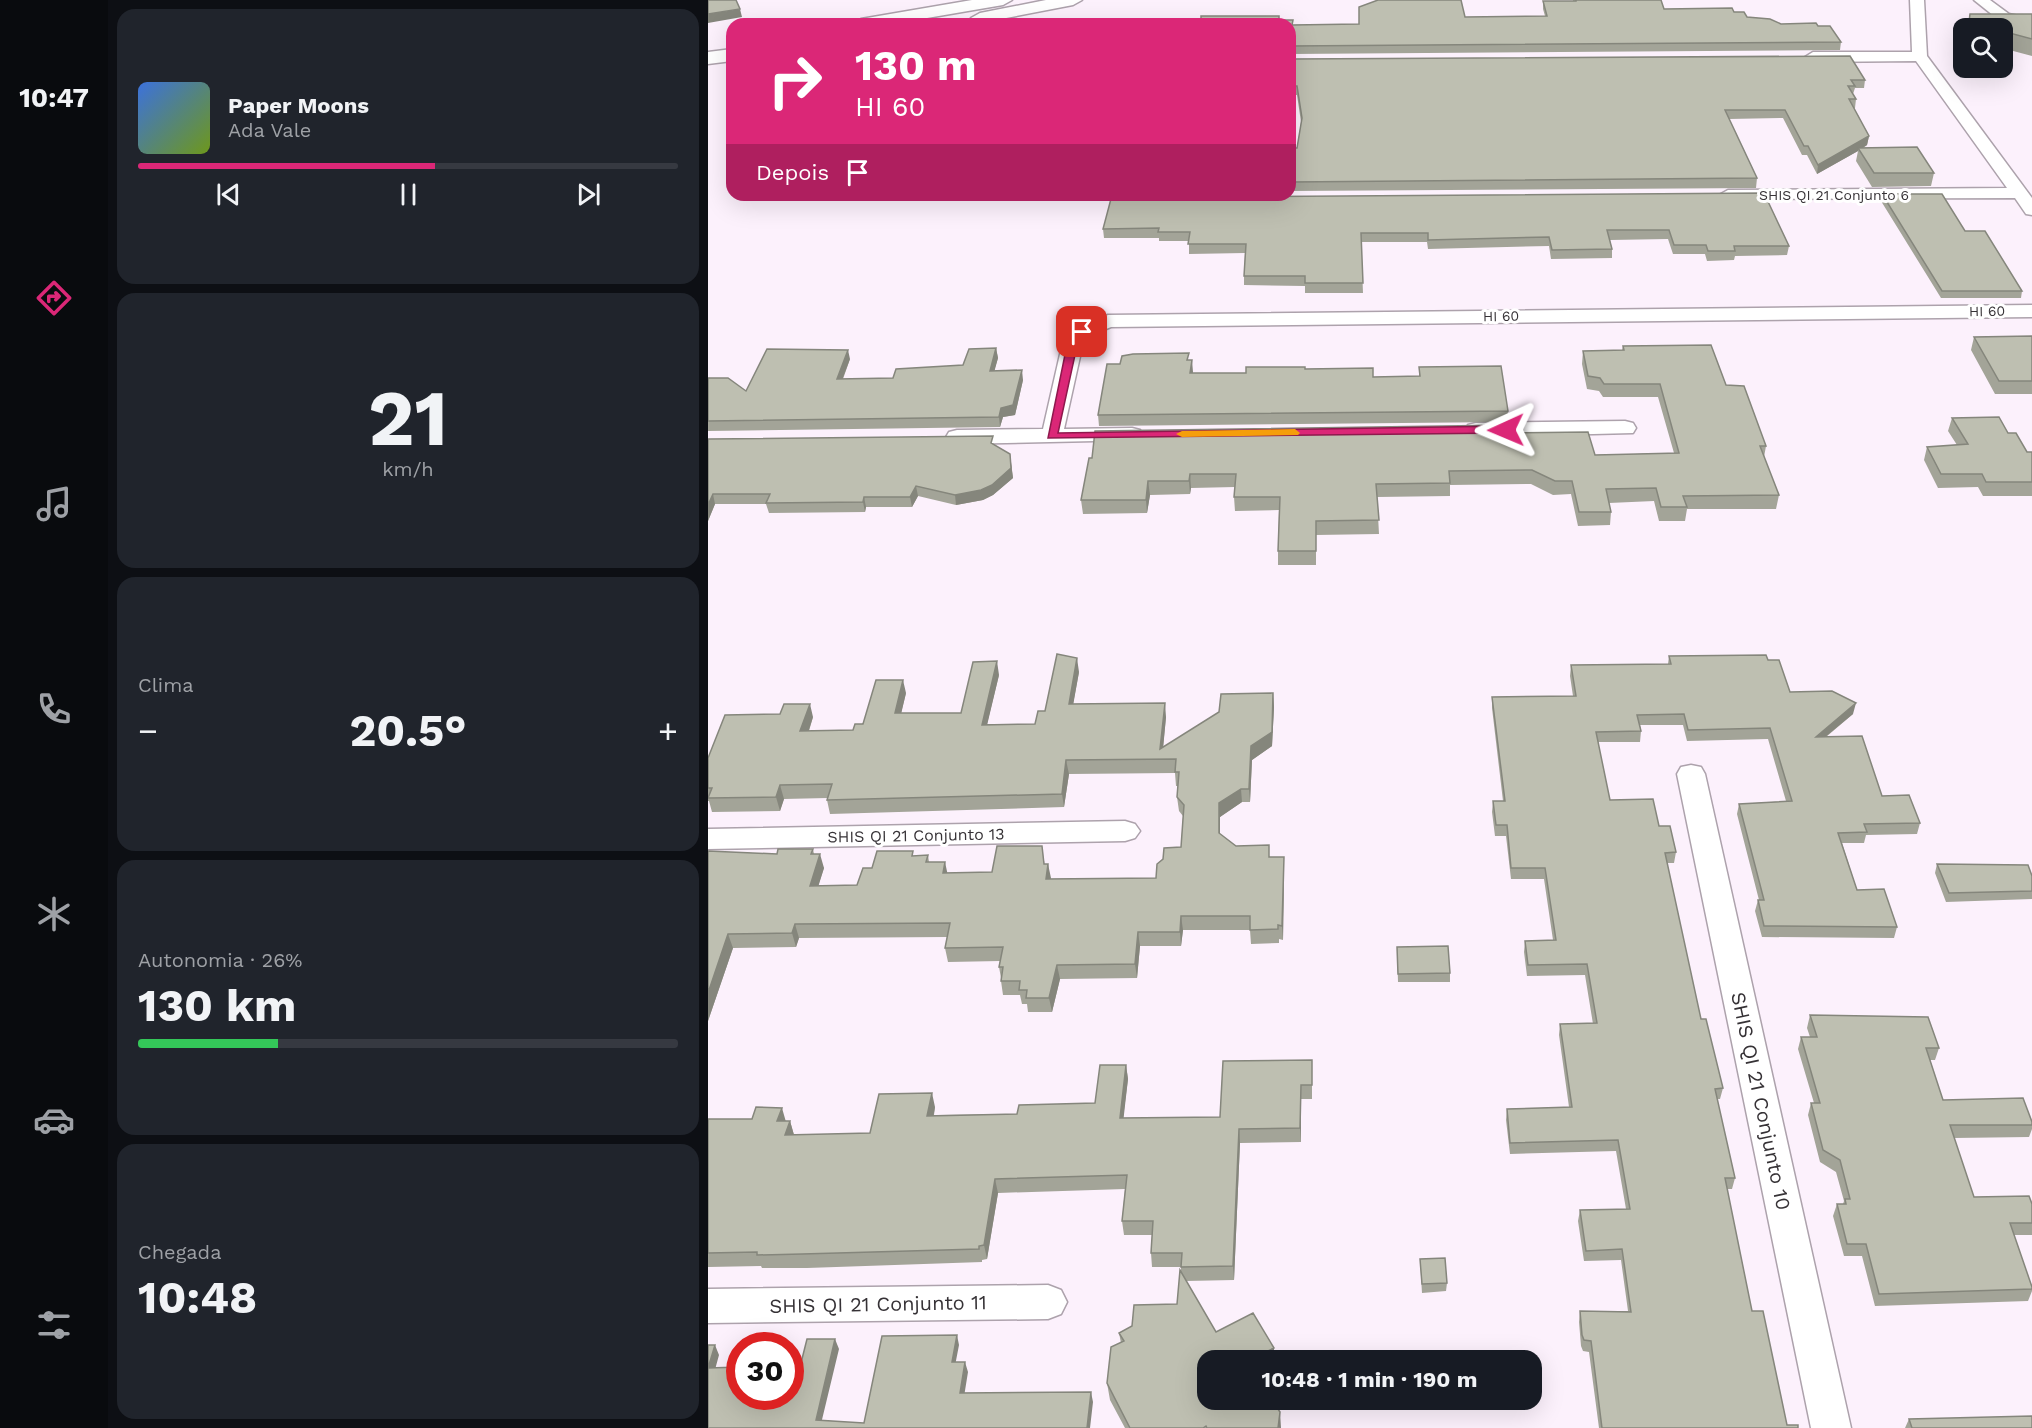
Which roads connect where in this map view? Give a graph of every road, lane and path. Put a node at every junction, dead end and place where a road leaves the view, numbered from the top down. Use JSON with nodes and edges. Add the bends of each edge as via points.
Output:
{"nodes":[{"id":1,"x":1003,"y":0,"type":"edge"},
{"id":2,"x":1073,"y":0,"type":"edge"},
{"id":3,"x":1917,"y":0,"type":"edge"},
{"id":4,"x":1982,"y":0,"type":"edge"},
{"id":5,"x":896,"y":18,"type":"edge"},
{"id":6,"x":976,"y":18,"type":"edge"},
{"id":7,"x":2032,"y":23,"type":"edge"},
{"id":8,"x":726,"y":43,"type":"edge"},
{"id":9,"x":708,"y":46,"type":"edge"},
{"id":10,"x":726,"y":56,"type":"edge"},
{"id":11,"x":1920,"y":56,"type":"junction"},
{"id":12,"x":1801,"y":57,"type":"edge"},
{"id":13,"x":708,"y":58,"type":"edge"},
{"id":14,"x":2020,"y":193,"type":"junction"},
{"id":15,"x":1713,"y":195,"type":"edge"},
{"id":16,"x":2032,"y":210,"type":"edge"},
{"id":17,"x":2032,"y":311,"type":"edge"},
{"id":18,"x":1625,"y":428,"type":"dead end"},
{"id":19,"x":1458,"y":430,"type":"edge"},
{"id":20,"x":1147,"y":435,"type":"edge"},
{"id":21,"x":1052,"y":436,"type":"junction"},
{"id":22,"x":933,"y":437,"type":"edge"},
{"id":23,"x":1691,"y":774,"type":"dead end"},
{"id":24,"x":1125,"y":831,"type":"dead end"},
{"id":25,"x":708,"y":838,"type":"edge"},
{"id":26,"x":1048,"y":1302,"type":"dead end"},
{"id":27,"x":708,"y":1306,"type":"edge"},
{"id":28,"x":1831,"y":1428,"type":"edge"}],
"edges":[{"from":1,"to":5,"type":"main road"},
{"from":2,"to":6,"type":"main road"},
{"from":3,"to":11,"type":"street"},
{"from":4,"to":7,"type":"street","via":[[2004,17]]},
{"from":8,"to":9,"type":"main road"},
{"from":10,"to":13,"type":"main road"},
{"from":11,"to":12,"type":"street"},
{"from":11,"to":14,"type":"street"},
{"from":14,"to":15,"type":"street","name":"SHIS QI 21 Conjunto 6"},
{"from":14,"to":16,"type":"street"},
{"from":17,"to":21,"type":"street","name":"HI 60","via":[[1108,321],[1073,340]]},
{"from":18,"to":19,"type":"street"},
{"from":20,"to":21,"type":"street"},
{"from":21,"to":22,"type":"street"},
{"from":23,"to":28,"type":"street","name":"SHIS QI 21 Conjunto 10"},
{"from":24,"to":25,"type":"street","name":"SHIS QI 21 Conjunto 13"},
{"from":26,"to":27,"type":"street","name":"SHIS QI 21 Conjunto 11"}]}
